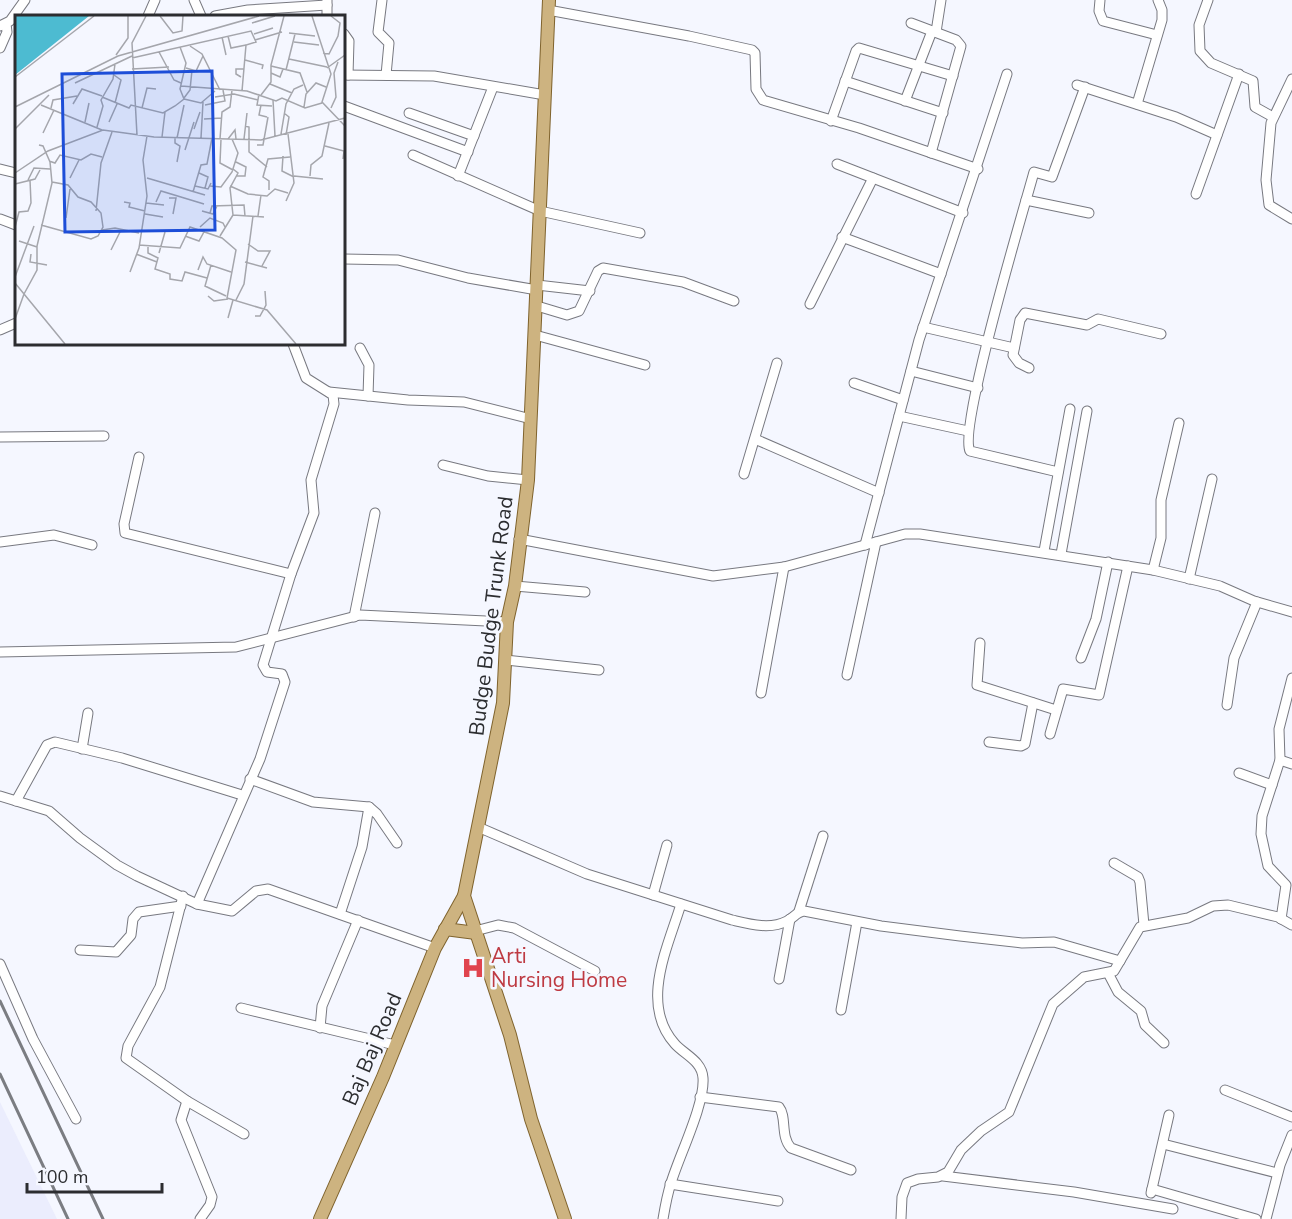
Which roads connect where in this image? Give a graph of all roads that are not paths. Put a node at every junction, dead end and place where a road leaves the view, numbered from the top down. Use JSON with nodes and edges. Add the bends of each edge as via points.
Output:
{"nodes":[{"id":1,"x":24,"y":0,"type":"edge"},
{"id":2,"x":155,"y":0,"type":"edge"},
{"id":3,"x":194,"y":0,"type":"edge"},
{"id":4,"x":382,"y":0,"type":"edge"},
{"id":5,"x":941,"y":0,"type":"edge"},
{"id":6,"x":1100,"y":0,"type":"edge"},
{"id":7,"x":1158,"y":0,"type":"edge"},
{"id":8,"x":1208,"y":0,"type":"edge"},
{"id":9,"x":327,"y":2,"type":"edge"},
{"id":10,"x":299,"y":4,"type":"edge"},
{"id":11,"x":548,"y":5,"type":"edge"},
{"id":12,"x":261,"y":9,"type":"edge"},
{"id":13,"x":148,"y":15,"type":"edge"},
{"id":14,"x":201,"y":15,"type":"edge"},
{"id":15,"x":222,"y":15,"type":"edge"},
{"id":16,"x":911,"y":22,"type":"dead end"},
{"id":17,"x":3,"y":25,"type":"edge"},
{"id":18,"x":934,"y":31,"type":"junction"},
{"id":19,"x":345,"y":35,"type":"edge"},
{"id":20,"x":1157,"y":35,"type":"junction"},
{"id":21,"x":0,"y":48,"type":"edge"},
{"id":22,"x":919,"y":65,"type":"junction"},
{"id":23,"x":1007,"y":74,"type":"dead end"},
{"id":24,"x":1239,"y":74,"type":"junction"},
{"id":25,"x":346,"y":75,"type":"edge"},
{"id":26,"x":386,"y":75,"type":"junction"},
{"id":27,"x":953,"y":76,"type":"junction"},
{"id":28,"x":1292,"y":79,"type":"edge"},
{"id":29,"x":845,"y":81,"type":"junction"},
{"id":30,"x":493,"y":87,"type":"junction"},
{"id":31,"x":545,"y":95,"type":"junction"},
{"id":32,"x":905,"y":101,"type":"junction"},
{"id":33,"x":1137,"y":104,"type":"junction"},
{"id":34,"x":345,"y":106,"type":"edge"},
{"id":35,"x":409,"y":113,"type":"dead end"},
{"id":36,"x":943,"y":113,"type":"junction"},
{"id":37,"x":1273,"y":117,"type":"junction"},
{"id":38,"x":831,"y":121,"type":"junction"},
{"id":39,"x":1217,"y":135,"type":"junction"},
{"id":40,"x":474,"y":136,"type":"junction"},
{"id":41,"x":468,"y":152,"type":"junction"},
{"id":42,"x":931,"y":153,"type":"junction"},
{"id":43,"x":413,"y":155,"type":"dead end"},
{"id":44,"x":837,"y":164,"type":"dead end"},
{"id":45,"x":0,"y":169,"type":"edge"},
{"id":46,"x":978,"y":169,"type":"junction"},
{"id":47,"x":15,"y":173,"type":"edge"},
{"id":48,"x":459,"y":176,"type":"junction"},
{"id":49,"x":873,"y":178,"type":"junction"},
{"id":50,"x":1196,"y":194,"type":"dead end"},
{"id":51,"x":1026,"y":200,"type":"junction"},
{"id":52,"x":540,"y":211,"type":"junction"},
{"id":53,"x":963,"y":213,"type":"junction"},
{"id":54,"x":1089,"y":213,"type":"dead end"},
{"id":55,"x":0,"y":219,"type":"edge"},
{"id":56,"x":1292,"y":219,"type":"edge"},
{"id":57,"x":15,"y":225,"type":"edge"},
{"id":58,"x":640,"y":233,"type":"dead end"},
{"id":59,"x":842,"y":237,"type":"junction"},
{"id":60,"x":345,"y":259,"type":"edge"},
{"id":61,"x":941,"y":274,"type":"junction"},
{"id":62,"x":537,"y":288,"type":"junction"},
{"id":63,"x":590,"y":291,"type":"junction"},
{"id":64,"x":734,"y":301,"type":"dead end"},
{"id":65,"x":810,"y":304,"type":"dead end"},
{"id":66,"x":537,"y":306,"type":"junction"},
{"id":67,"x":15,"y":323,"type":"edge"},
{"id":68,"x":923,"y":327,"type":"junction"},
{"id":69,"x":0,"y":330,"type":"edge"},
{"id":70,"x":1161,"y":334,"type":"dead end"},
{"id":71,"x":535,"y":335,"type":"junction"},
{"id":72,"x":988,"y":342,"type":"junction"},
{"id":73,"x":293,"y":345,"type":"edge"},
{"id":74,"x":360,"y":348,"type":"dead end"},
{"id":75,"x":1014,"y":348,"type":"junction"},
{"id":76,"x":777,"y":363,"type":"dead end"},
{"id":77,"x":645,"y":365,"type":"dead end"},
{"id":78,"x":1029,"y":368,"type":"dead end"},
{"id":79,"x":911,"y":371,"type":"junction"},
{"id":80,"x":854,"y":383,"type":"dead end"},
{"id":81,"x":978,"y":388,"type":"junction"},
{"id":82,"x":329,"y":392,"type":"junction"},
{"id":83,"x":368,"y":396,"type":"junction"},
{"id":84,"x":903,"y":400,"type":"junction"},
{"id":85,"x":1071,"y":409,"type":"dead end"},
{"id":86,"x":1088,"y":411,"type":"dead end"},
{"id":87,"x":899,"y":416,"type":"junction"},
{"id":88,"x":531,"y":419,"type":"junction"},
{"id":89,"x":1179,"y":423,"type":"dead end"},
{"id":90,"x":968,"y":431,"type":"junction"},
{"id":91,"x":104,"y":436,"type":"dead end"},
{"id":92,"x":0,"y":437,"type":"edge"},
{"id":93,"x":755,"y":439,"type":"junction"},
{"id":94,"x":139,"y":457,"type":"dead end"},
{"id":95,"x":443,"y":465,"type":"dead end"},
{"id":96,"x":1059,"y":472,"type":"junction"},
{"id":97,"x":744,"y":474,"type":"dead end"},
{"id":98,"x":1212,"y":478,"type":"dead end"},
{"id":99,"x":528,"y":480,"type":"junction"},
{"id":100,"x":879,"y":493,"type":"junction"},
{"id":101,"x":375,"y":513,"type":"dead end"},
{"id":102,"x":519,"y":539,"type":"junction"},
{"id":103,"x":0,"y":542,"type":"edge"},
{"id":104,"x":876,"y":542,"type":"junction"},
{"id":105,"x":92,"y":545,"type":"dead end"},
{"id":106,"x":865,"y":545,"type":"junction"},
{"id":107,"x":1044,"y":551,"type":"junction"},
{"id":108,"x":1061,"y":554,"type":"junction"},
{"id":109,"x":1108,"y":562,"type":"junction"},
{"id":110,"x":1128,"y":566,"type":"junction"},
{"id":111,"x":784,"y":567,"type":"junction"},
{"id":112,"x":1153,"y":570,"type":"junction"},
{"id":113,"x":291,"y":574,"type":"junction"},
{"id":114,"x":1189,"y":579,"type":"junction"},
{"id":115,"x":515,"y":586,"type":"junction"},
{"id":116,"x":585,"y":592,"type":"dead end"},
{"id":117,"x":1257,"y":602,"type":"junction"},
{"id":118,"x":1292,"y":612,"type":"edge"},
{"id":119,"x":354,"y":617,"type":"junction"},
{"id":120,"x":507,"y":622,"type":"junction"},
{"id":121,"x":269,"y":639,"type":"junction"},
{"id":122,"x":980,"y":643,"type":"dead end"},
{"id":123,"x":0,"y":652,"type":"edge"},
{"id":124,"x":1081,"y":658,"type":"dead end"},
{"id":125,"x":505,"y":660,"type":"junction"},
{"id":126,"x":599,"y":670,"type":"dead end"},
{"id":127,"x":847,"y":675,"type":"dead end"},
{"id":128,"x":1292,"y":678,"type":"edge"},
{"id":129,"x":761,"y":693,"type":"dead end"},
{"id":130,"x":1033,"y":703,"type":"junction"},
{"id":131,"x":1227,"y":705,"type":"dead end"},
{"id":132,"x":1056,"y":710,"type":"junction"},
{"id":133,"x":88,"y":713,"type":"dead end"},
{"id":134,"x":1050,"y":734,"type":"dead end"},
{"id":135,"x":989,"y":742,"type":"dead end"},
{"id":136,"x":82,"y":749,"type":"junction"},
{"id":137,"x":1280,"y":760,"type":"junction"},
{"id":138,"x":1292,"y":764,"type":"edge"},
{"id":139,"x":1239,"y":773,"type":"dead end"},
{"id":140,"x":250,"y":779,"type":"junction"},
{"id":141,"x":1272,"y":785,"type":"junction"},
{"id":142,"x":242,"y":795,"type":"junction"},
{"id":143,"x":0,"y":796,"type":"edge"},
{"id":144,"x":16,"y":801,"type":"junction"},
{"id":145,"x":369,"y":807,"type":"junction"},
{"id":146,"x":478,"y":827,"type":"junction"},
{"id":147,"x":823,"y":836,"type":"dead end"},
{"id":148,"x":397,"y":843,"type":"dead end"},
{"id":149,"x":667,"y":845,"type":"dead end"},
{"id":150,"x":1114,"y":863,"type":"dead end"},
{"id":151,"x":653,"y":895,"type":"junction"},
{"id":152,"x":464,"y":896,"type":"junction"},
{"id":153,"x":1289,"y":898,"type":"edge"},
{"id":154,"x":182,"y":901,"type":"junction"},
{"id":155,"x":197,"y":904,"type":"junction"},
{"id":156,"x":681,"y":904,"type":"junction"},
{"id":157,"x":799,"y":912,"type":"junction"},
{"id":158,"x":340,"y":914,"type":"junction"},
{"id":159,"x":1281,"y":918,"type":"junction"},
{"id":160,"x":790,"y":919,"type":"junction"},
{"id":161,"x":358,"y":920,"type":"junction"},
{"id":162,"x":857,"y":922,"type":"junction"},
{"id":163,"x":1144,"y":925,"type":"junction"},
{"id":164,"x":1292,"y":925,"type":"edge"},
{"id":165,"x":445,"y":929,"type":"junction"},
{"id":166,"x":476,"y":932,"type":"junction"},
{"id":167,"x":435,"y":948,"type":"junction"},
{"id":168,"x":80,"y":950,"type":"dead end"},
{"id":169,"x":1120,"y":961,"type":"junction"},
{"id":170,"x":0,"y":964,"type":"edge"},
{"id":171,"x":595,"y":971,"type":"dead end"},
{"id":172,"x":1108,"y":973,"type":"junction"},
{"id":173,"x":779,"y":979,"type":"dead end"},
{"id":174,"x":241,"y":1008,"type":"dead end"},
{"id":175,"x":841,"y":1010,"type":"dead end"},
{"id":176,"x":320,"y":1028,"type":"junction"},
{"id":177,"x":1164,"y":1042,"type":"dead end"},
{"id":178,"x":395,"y":1046,"type":"junction"},
{"id":179,"x":1225,"y":1090,"type":"dead end"},
{"id":180,"x":700,"y":1097,"type":"junction"},
{"id":181,"x":187,"y":1101,"type":"junction"},
{"id":182,"x":1170,"y":1115,"type":"dead end"},
{"id":183,"x":1292,"y":1117,"type":"edge"},
{"id":184,"x":76,"y":1119,"type":"dead end"},
{"id":185,"x":244,"y":1134,"type":"dead end"},
{"id":186,"x":1292,"y":1135,"type":"edge"},
{"id":187,"x":1163,"y":1144,"type":"junction"},
{"id":188,"x":851,"y":1170,"type":"dead end"},
{"id":189,"x":1277,"y":1173,"type":"junction"},
{"id":190,"x":943,"y":1176,"type":"junction"},
{"id":191,"x":670,"y":1184,"type":"junction"},
{"id":192,"x":1152,"y":1190,"type":"junction"},
{"id":193,"x":778,"y":1202,"type":"dead end"},
{"id":194,"x":1149,"y":1204,"type":"junction"},
{"id":195,"x":1173,"y":1209,"type":"dead end"},
{"id":196,"x":200,"y":1219,"type":"edge"},
{"id":197,"x":320,"y":1219,"type":"edge"},
{"id":198,"x":565,"y":1219,"type":"edge"},
{"id":199,"x":663,"y":1219,"type":"edge"},
{"id":200,"x":901,"y":1219,"type":"edge"},
{"id":201,"x":1256,"y":1219,"type":"edge"},
{"id":202,"x":1266,"y":1219,"type":"edge"}],
"edges":[{"from":1,"to":17,"type":"street"},
{"from":2,"to":13,"type":"street"},
{"from":3,"to":14,"type":"street"},
{"from":4,"to":26,"type":"street","via":[[378,27],[389,44]]},
{"from":5,"to":18,"type":"street"},
{"from":6,"to":20,"type":"street","via":[[1103,21]]},
{"from":7,"to":20,"type":"street","via":[[1162,10]]},
{"from":8,"to":24,"type":"street","via":[[1199,25],[1200,51],[1211,63]]},
{"from":9,"to":10,"type":"street"},
{"from":10,"to":12,"type":"street"},
{"from":11,"to":31,"type":"main road","name":"Budge Budge Trunk Road"},
{"from":11,"to":38,"type":"street","via":[[752,50],[758,96],[774,105]]},
{"from":12,"to":15,"type":"street"},
{"from":16,"to":18,"type":"street"},
{"from":17,"to":21,"type":"street","via":[[7,32]]},
{"from":18,"to":22,"type":"street"},
{"from":18,"to":27,"type":"street","via":[[960,43]]},
{"from":19,"to":25,"type":"street","via":[[349,41]]},
{"from":20,"to":33,"type":"street"},
{"from":22,"to":27,"type":"street"},
{"from":22,"to":29,"type":"street","via":[[860,48],[855,51]]},
{"from":22,"to":32,"type":"street"},
{"from":23,"to":46,"type":"street"},
{"from":24,"to":37,"type":"street","via":[[1252,81],[1255,107]]},
{"from":24,"to":39,"type":"street"},
{"from":25,"to":26,"type":"street"},
{"from":26,"to":30,"type":"street","via":[[434,76]]},
{"from":27,"to":36,"type":"street"},
{"from":28,"to":37,"type":"street"},
{"from":29,"to":32,"type":"street"},
{"from":29,"to":38,"type":"street"},
{"from":30,"to":31,"type":"street"},
{"from":30,"to":40,"type":"street"},
{"from":31,"to":52,"type":"main road","name":"Budge Budge Trunk Road"},
{"from":32,"to":36,"type":"street"},
{"from":33,"to":39,"type":"street"},
{"from":33,"to":51,"type":"street","via":[[1081,86],[1052,177],[1034,172]]},
{"from":34,"to":41,"type":"street"},
{"from":35,"to":40,"type":"street"},
{"from":36,"to":42,"type":"street"},
{"from":37,"to":56,"type":"street","via":[[1266,197],[1277,212]]},
{"from":38,"to":42,"type":"street"},
{"from":39,"to":50,"type":"street"},
{"from":40,"to":41,"type":"street"},
{"from":41,"to":48,"type":"street"},
{"from":42,"to":46,"type":"street"},
{"from":43,"to":48,"type":"street"},
{"from":44,"to":49,"type":"street"},
{"from":45,"to":47,"type":"street"},
{"from":46,"to":53,"type":"street"},
{"from":48,"to":52,"type":"street"},
{"from":49,"to":53,"type":"street"},
{"from":49,"to":59,"type":"street"},
{"from":51,"to":54,"type":"street"},
{"from":51,"to":72,"type":"street"},
{"from":52,"to":58,"type":"street"},
{"from":52,"to":62,"type":"main road","name":"Budge Budge Trunk Road"},
{"from":53,"to":61,"type":"street"},
{"from":55,"to":57,"type":"street"},
{"from":59,"to":61,"type":"street"},
{"from":59,"to":65,"type":"street"},
{"from":60,"to":62,"type":"street","via":[[398,260],[468,278]]},
{"from":61,"to":68,"type":"street"},
{"from":62,"to":63,"type":"street"},
{"from":62,"to":66,"type":"main road","name":"Budge Budge Trunk Road"},
{"from":63,"to":64,"type":"street","via":[[603,268],[683,282]]},
{"from":63,"to":66,"type":"street","via":[[584,306],[573,314]]},
{"from":66,"to":71,"type":"main road","name":"Budge Budge Trunk Road"},
{"from":67,"to":69,"type":"street"},
{"from":68,"to":72,"type":"street"},
{"from":68,"to":79,"type":"street"},
{"from":70,"to":75,"type":"street","via":[[1098,319],[1087,325],[1025,313]]},
{"from":71,"to":77,"type":"street"},
{"from":71,"to":88,"type":"main road","name":"Budge Budge Trunk Road"},
{"from":72,"to":75,"type":"street"},
{"from":72,"to":81,"type":"street"},
{"from":73,"to":82,"type":"street","via":[[306,378]]},
{"from":74,"to":83,"type":"street","via":[[369,365]]},
{"from":75,"to":78,"type":"street","via":[[1014,359]]},
{"from":76,"to":93,"type":"street"},
{"from":79,"to":81,"type":"street"},
{"from":79,"to":84,"type":"street"},
{"from":80,"to":84,"type":"street"},
{"from":81,"to":90,"type":"street"},
{"from":82,"to":83,"type":"street"},
{"from":82,"to":113,"type":"street","via":[[334,404],[311,480],[314,513]]},
{"from":83,"to":88,"type":"street","via":[[464,402]]},
{"from":84,"to":87,"type":"street"},
{"from":85,"to":96,"type":"street"},
{"from":86,"to":108,"type":"street"},
{"from":87,"to":90,"type":"street"},
{"from":87,"to":100,"type":"street"},
{"from":88,"to":99,"type":"main road","name":"Budge Budge Trunk Road"},
{"from":89,"to":112,"type":"street","via":[[1161,500],[1161,538]]},
{"from":90,"to":96,"type":"street","via":[[970,451]]},
{"from":91,"to":92,"type":"street"},
{"from":93,"to":97,"type":"street"},
{"from":93,"to":100,"type":"street"},
{"from":94,"to":113,"type":"street","via":[[125,532]]},
{"from":95,"to":99,"type":"street","via":[[488,476]]},
{"from":96,"to":107,"type":"street"},
{"from":98,"to":114,"type":"street"},
{"from":99,"to":102,"type":"main road","name":"Budge Budge Trunk Road"},
{"from":100,"to":106,"type":"street"},
{"from":101,"to":119,"type":"street"},
{"from":102,"to":111,"type":"street","via":[[713,576]]},
{"from":102,"to":115,"type":"main road","name":"Budge Budge Trunk Road"},
{"from":103,"to":105,"type":"street","via":[[54,535]]},
{"from":104,"to":106,"type":"street"},
{"from":104,"to":107,"type":"street","via":[[920,534]]},
{"from":104,"to":127,"type":"street"},
{"from":106,"to":111,"type":"street"},
{"from":107,"to":108,"type":"street"},
{"from":108,"to":109,"type":"street"},
{"from":109,"to":110,"type":"street"},
{"from":109,"to":124,"type":"street","via":[[1096,619]]},
{"from":110,"to":112,"type":"street"},
{"from":110,"to":132,"type":"street","via":[[1099,695],[1063,690]]},
{"from":111,"to":129,"type":"street"},
{"from":112,"to":114,"type":"street"},
{"from":113,"to":121,"type":"street"},
{"from":114,"to":117,"type":"street","via":[[1220,586]]},
{"from":115,"to":116,"type":"street"},
{"from":115,"to":120,"type":"main road","name":"Budge Budge Trunk Road"},
{"from":117,"to":118,"type":"street"},
{"from":117,"to":131,"type":"street","via":[[1234,658]]},
{"from":119,"to":120,"type":"street","via":[[407,615]]},
{"from":119,"to":121,"type":"street"},
{"from":120,"to":125,"type":"main road","name":"Budge Budge Trunk Road"},
{"from":121,"to":123,"type":"street","via":[[236,647]]},
{"from":121,"to":140,"type":"street","via":[[264,670],[282,674],[285,682]]},
{"from":122,"to":130,"type":"street","via":[[977,685]]},
{"from":125,"to":126,"type":"street"},
{"from":125,"to":146,"type":"main road","name":"Budge Budge Trunk Road","via":[[503,703]]},
{"from":128,"to":137,"type":"street","via":[[1279,729]]},
{"from":130,"to":132,"type":"street"},
{"from":130,"to":135,"type":"street","via":[[1025,744]]},
{"from":132,"to":134,"type":"street"},
{"from":133,"to":136,"type":"street"},
{"from":136,"to":142,"type":"street"},
{"from":136,"to":144,"type":"street","via":[[51,743]]},
{"from":137,"to":138,"type":"street"},
{"from":137,"to":141,"type":"street"},
{"from":139,"to":141,"type":"street"},
{"from":140,"to":142,"type":"street"},
{"from":140,"to":145,"type":"street","via":[[313,802]]},
{"from":141,"to":153,"type":"street","via":[[1262,816],[1262,846],[1268,866],[1286,885]]},
{"from":142,"to":155,"type":"street"},
{"from":143,"to":144,"type":"street"},
{"from":144,"to":154,"type":"street","via":[[49,811],[117,865]]},
{"from":145,"to":148,"type":"street"},
{"from":145,"to":158,"type":"street","via":[[362,847]]},
{"from":146,"to":151,"type":"street","via":[[587,874]]},
{"from":146,"to":152,"type":"main road","name":"Budge Budge Trunk Road"},
{"from":147,"to":157,"type":"street"},
{"from":149,"to":151,"type":"street"},
{"from":150,"to":163,"type":"street","via":[[1138,877]]},
{"from":151,"to":156,"type":"street"},
{"from":152,"to":165,"type":"main road","name":"Baj Baj Road"},
{"from":152,"to":166,"type":"main road"},
{"from":153,"to":159,"type":"street"},
{"from":154,"to":155,"type":"street"},
{"from":154,"to":168,"type":"street","via":[[139,912],[133,919],[131,935],[116,952]]},
{"from":154,"to":181,"type":"street","via":[[160,987],[126,1054],[130,1062]]},
{"from":155,"to":158,"type":"street","via":[[232,911],[256,891],[268,890]]},
{"from":156,"to":160,"type":"street","via":[[756,925],[778,925]]},
{"from":156,"to":180,"type":"street","via":[[657,995],[671,1039],[699,1064],[704,1078]]},
{"from":157,"to":160,"type":"street"},
{"from":157,"to":162,"type":"street"},
{"from":158,"to":161,"type":"street"},
{"from":159,"to":163,"type":"street","via":[[1251,909],[1220,906],[1188,918]]},
{"from":159,"to":164,"type":"street"},
{"from":160,"to":173,"type":"street"},
{"from":161,"to":167,"type":"street"},
{"from":161,"to":176,"type":"street","via":[[322,1006]]},
{"from":162,"to":169,"type":"street","via":[[1001,940],[1054,942]]},
{"from":162,"to":175,"type":"street"},
{"from":163,"to":169,"type":"street"},
{"from":165,"to":166,"type":"main road"},
{"from":165,"to":167,"type":"main road","name":"Baj Baj Road"},
{"from":166,"to":171,"type":"street","via":[[498,925],[514,928]]},
{"from":166,"to":198,"type":"main road"},
{"from":167,"to":178,"type":"main road","name":"Baj Baj Road"},
{"from":169,"to":172,"type":"street"},
{"from":170,"to":184,"type":"street","via":[[33,1039]]},
{"from":172,"to":177,"type":"street","via":[[1118,992],[1141,1011],[1145,1025]]},
{"from":172,"to":190,"type":"street","via":[[1083,977],[1053,1004],[1009,1112],[961,1150]]},
{"from":174,"to":176,"type":"street"},
{"from":176,"to":178,"type":"street"},
{"from":178,"to":197,"type":"main road","name":"Baj Baj Road"},
{"from":179,"to":183,"type":"street"},
{"from":180,"to":188,"type":"street","via":[[778,1107],[788,1145]]},
{"from":180,"to":191,"type":"street"},
{"from":181,"to":185,"type":"street"},
{"from":181,"to":196,"type":"street","via":[[181,1120],[212,1197]]},
{"from":182,"to":187,"type":"street"},
{"from":186,"to":189,"type":"street"},
{"from":187,"to":189,"type":"street"},
{"from":187,"to":192,"type":"street"},
{"from":189,"to":202,"type":"street"},
{"from":190,"to":194,"type":"street"},
{"from":190,"to":200,"type":"street","via":[[907,1183]]},
{"from":191,"to":193,"type":"street"},
{"from":191,"to":199,"type":"street"},
{"from":192,"to":194,"type":"street"},
{"from":192,"to":201,"type":"street"},
{"from":194,"to":195,"type":"street"}]}
